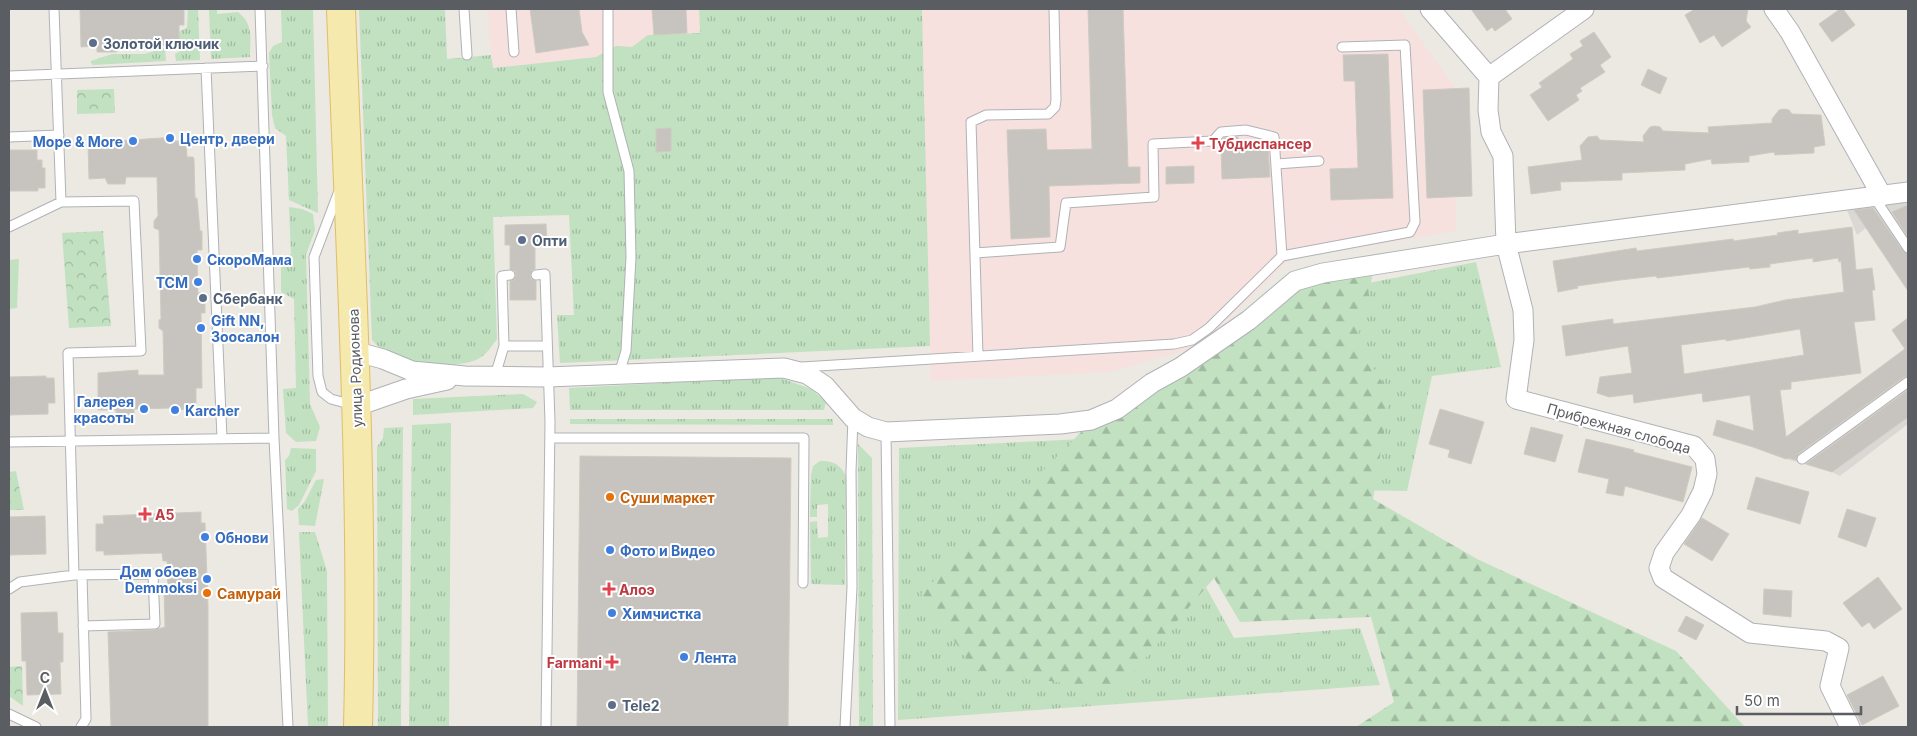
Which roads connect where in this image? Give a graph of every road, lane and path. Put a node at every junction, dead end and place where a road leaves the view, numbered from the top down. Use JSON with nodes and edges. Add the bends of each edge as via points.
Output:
{"nodes":[{"id":1,"x":54,"y":9,"type":"edge"},
{"id":2,"x":260,"y":9,"type":"edge"},
{"id":3,"x":341,"y":9,"type":"edge"},
{"id":4,"x":464,"y":9,"type":"edge"},
{"id":5,"x":511,"y":9,"type":"edge"},
{"id":6,"x":608,"y":9,"type":"edge"},
{"id":7,"x":1054,"y":9,"type":"edge"},
{"id":8,"x":1430,"y":9,"type":"edge"},
{"id":9,"x":1584,"y":9,"type":"edge"},
{"id":10,"x":1774,"y":9,"type":"edge"},
{"id":11,"x":1342,"y":47,"type":"dead end"},
{"id":12,"x":514,"y":52,"type":"dead end"},
{"id":13,"x":467,"y":55,"type":"dead end"},
{"id":14,"x":263,"y":66,"type":"junction"},
{"id":15,"x":206,"y":68,"type":"junction"},
{"id":16,"x":57,"y":73,"type":"junction"},
{"id":17,"x":9,"y":76,"type":"edge"},
{"id":18,"x":1489,"y":77,"type":"junction"},
{"id":19,"x":59,"y":135,"type":"junction"},
{"id":20,"x":9,"y":137,"type":"edge"},
{"id":21,"x":1319,"y":161,"type":"dead end"},
{"id":22,"x":1276,"y":164,"type":"junction"},
{"id":23,"x":347,"y":170,"type":"junction"},
{"id":24,"x":1908,"y":192,"type":"edge"},
{"id":25,"x":1878,"y":196,"type":"junction"},
{"id":26,"x":61,"y":202,"type":"junction"},
{"id":27,"x":9,"y":227,"type":"edge"},
{"id":28,"x":1506,"y":244,"type":"junction"},
{"id":29,"x":1908,"y":248,"type":"edge"},
{"id":30,"x":975,"y":252,"type":"junction"},
{"id":31,"x":1282,"y":256,"type":"junction"},
{"id":32,"x":536,"y":274,"type":"dead end"},
{"id":33,"x":510,"y":275,"type":"dead end"},
{"id":34,"x":504,"y":346,"type":"junction"},
{"id":35,"x":546,"y":346,"type":"junction"},
{"id":36,"x":354,"y":351,"type":"junction"},
{"id":37,"x":978,"y":356,"type":"junction"},
{"id":38,"x":784,"y":368,"type":"junction"},
{"id":39,"x":619,"y":374,"type":"junction"},
{"id":40,"x":465,"y":376,"type":"junction"},
{"id":41,"x":495,"y":376,"type":"junction"},
{"id":42,"x":547,"y":377,"type":"junction"},
{"id":43,"x":1908,"y":382,"type":"edge"},
{"id":44,"x":357,"y":406,"type":"junction"},
{"id":45,"x":853,"y":418,"type":"junction"},
{"id":46,"x":886,"y":432,"type":"junction"},
{"id":47,"x":222,"y":438,"type":"junction"},
{"id":48,"x":274,"y":438,"type":"junction"},
{"id":49,"x":550,"y":438,"type":"junction"},
{"id":50,"x":71,"y":440,"type":"junction"},
{"id":51,"x":9,"y":442,"type":"edge"},
{"id":52,"x":1802,"y":460,"type":"dead end"},
{"id":53,"x":78,"y":576,"type":"junction"},
{"id":54,"x":803,"y":583,"type":"dead end"},
{"id":55,"x":9,"y":589,"type":"edge"},
{"id":56,"x":83,"y":626,"type":"junction"},
{"id":57,"x":9,"y":714,"type":"edge"},
{"id":58,"x":36,"y":727,"type":"edge"},
{"id":59,"x":81,"y":727,"type":"edge"},
{"id":60,"x":288,"y":727,"type":"edge"},
{"id":61,"x":358,"y":727,"type":"edge"},
{"id":62,"x":546,"y":727,"type":"edge"},
{"id":63,"x":845,"y":727,"type":"edge"},
{"id":64,"x":890,"y":727,"type":"edge"},
{"id":65,"x":1850,"y":727,"type":"edge"}],
"edges":[{"from":1,"to":16,"type":"lane"},
{"from":2,"to":14,"type":"lane"},
{"from":3,"to":23,"type":"main road","name":"улица Родионова"},
{"from":4,"to":13,"type":"lane"},
{"from":5,"to":12,"type":"lane"},
{"from":6,"to":39,"type":"lane","via":[[608,92],[629,170],[630,276],[626,350]]},
{"from":7,"to":30,"type":"lane","via":[[1055,107],[1048,114],[986,114],[971,122]]},
{"from":8,"to":18,"type":"street"},
{"from":9,"to":18,"type":"street"},
{"from":10,"to":25,"type":"street","via":[[1790,32]]},
{"from":11,"to":31,"type":"lane","via":[[1405,45],[1416,222],[1410,232]]},
{"from":14,"to":15,"type":"lane"},
{"from":14,"to":48,"type":"lane"},
{"from":15,"to":16,"type":"lane"},
{"from":15,"to":47,"type":"lane"},
{"from":16,"to":17,"type":"lane"},
{"from":16,"to":19,"type":"lane"},
{"from":18,"to":28,"type":"street","via":[[1491,132],[1503,156]]},
{"from":19,"to":20,"type":"lane"},
{"from":19,"to":26,"type":"lane"},
{"from":21,"to":22,"type":"lane"},
{"from":22,"to":30,"type":"lane","via":[[1274,137],[1246,130],[1221,132],[1213,141],[1153,144],[1154,197],[1066,203],[1060,247]]},
{"from":22,"to":31,"type":"lane"},
{"from":23,"to":36,"type":"main road","name":"улица Родионова"},
{"from":23,"to":44,"type":"lane","via":[[314,257],[318,376],[322,392],[331,399]]},
{"from":24,"to":25,"type":"street"},
{"from":25,"to":28,"type":"street"},
{"from":25,"to":29,"type":"lane"},
{"from":26,"to":27,"type":"lane"},
{"from":26,"to":50,"type":"lane","via":[[134,201],[141,342],[141,351],[68,353]]},
{"from":28,"to":46,"type":"street","via":[[1323,273],[1295,281],[1249,320],[1181,367],[1117,409],[1091,420]]},
{"from":28,"to":65,"type":"street","name":"Прибрежная слобода","via":[[1523,310],[1524,340],[1516,399],[1694,446],[1705,459],[1707,474],[1692,516],[1664,553],[1659,568],[1663,578],[1750,633],[1826,641],[1839,648],[1830,686]]},
{"from":30,"to":37,"type":"lane"},
{"from":31,"to":37,"type":"lane","via":[[1209,328],[1192,340],[1174,344]]},
{"from":32,"to":35,"type":"lane","via":[[544,274]]},
{"from":33,"to":34,"type":"lane","via":[[502,276]]},
{"from":34,"to":35,"type":"lane"},
{"from":34,"to":41,"type":"lane"},
{"from":35,"to":42,"type":"lane"},
{"from":36,"to":40,"type":"street","via":[[412,371]]},
{"from":36,"to":44,"type":"main road","name":"улица Родионова"},
{"from":37,"to":38,"type":"lane"},
{"from":38,"to":39,"type":"street"},
{"from":38,"to":45,"type":"street","via":[[807,374],[825,386]]},
{"from":39,"to":42,"type":"street"},
{"from":40,"to":41,"type":"street"},
{"from":40,"to":44,"type":"street","via":[[406,389]]},
{"from":41,"to":42,"type":"street"},
{"from":42,"to":49,"type":"lane"},
{"from":43,"to":52,"type":"lane"},
{"from":44,"to":61,"type":"main road","name":"улица Родионова"},
{"from":45,"to":46,"type":"street"},
{"from":45,"to":63,"type":"lane","via":[[852,587]]},
{"from":46,"to":64,"type":"lane"},
{"from":47,"to":48,"type":"lane"},
{"from":47,"to":50,"type":"lane"},
{"from":48,"to":60,"type":"lane"},
{"from":49,"to":54,"type":"lane","via":[[804,438]]},
{"from":49,"to":62,"type":"lane"},
{"from":50,"to":51,"type":"lane"},
{"from":50,"to":53,"type":"lane"},
{"from":53,"to":55,"type":"lane","via":[[20,582]]},
{"from":53,"to":56,"type":"lane"},
{"from":53,"to":56,"type":"lane","via":[[153,574],[155,624]]},
{"from":56,"to":59,"type":"lane","via":[[86,719]]},
{"from":57,"to":58,"type":"lane"}]}
